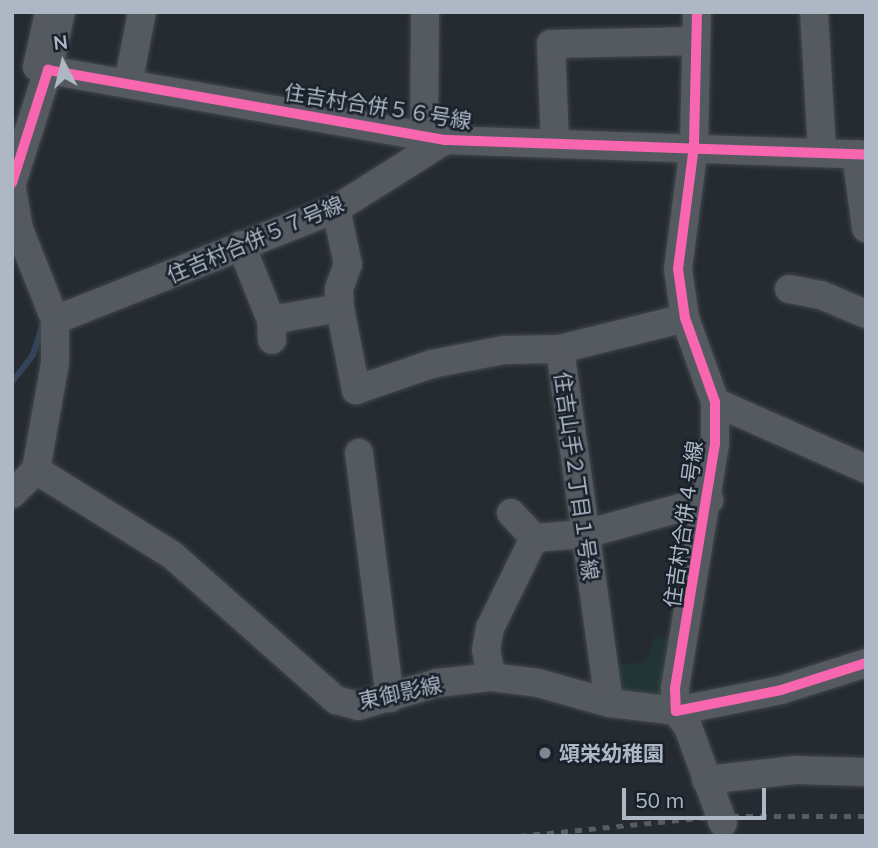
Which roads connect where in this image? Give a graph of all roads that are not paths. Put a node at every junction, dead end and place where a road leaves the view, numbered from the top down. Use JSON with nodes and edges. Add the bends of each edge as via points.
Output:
{"nodes":[{"id":1,"x":49,"y":12,"type":"edge"},
{"id":2,"x":61,"y":12,"type":"edge"},
{"id":3,"x":142,"y":12,"type":"edge"},
{"id":4,"x":425,"y":12,"type":"edge"},
{"id":5,"x":697,"y":12,"type":"edge"},
{"id":6,"x":814,"y":12,"type":"edge"},
{"id":7,"x":696,"y":40,"type":"junction"},
{"id":8,"x":44,"y":67,"type":"junction"},
{"id":9,"x":128,"y":84,"type":"junction"},
{"id":10,"x":435,"y":138,"type":"junction"},
{"id":11,"x":555,"y":143,"type":"junction"},
{"id":12,"x":694,"y":146,"type":"junction"},
{"id":13,"x":822,"y":151,"type":"junction"},
{"id":14,"x":861,"y":154,"type":"edge"},
{"id":15,"x":12,"y":186,"type":"edge"},
{"id":16,"x":336,"y":209,"type":"junction"},
{"id":17,"x":866,"y":228,"type":"edge"},
{"id":18,"x":240,"y":245,"type":"junction"},
{"id":19,"x":789,"y":289,"type":"dead end"},
{"id":20,"x":340,"y":308,"type":"junction"},
{"id":21,"x":866,"y":314,"type":"edge"},
{"id":22,"x":685,"y":318,"type":"junction"},
{"id":23,"x":55,"y":320,"type":"junction"},
{"id":24,"x":560,"y":349,"type":"junction"},
{"id":25,"x":715,"y":402,"type":"junction"},
{"id":26,"x":359,"y":453,"type":"dead end"},
{"id":27,"x":866,"y":469,"type":"edge"},
{"id":28,"x":36,"y":470,"type":"junction"},
{"id":29,"x":12,"y":494,"type":"edge"},
{"id":30,"x":709,"y":500,"type":"junction"},
{"id":31,"x":511,"y":513,"type":"dead end"},
{"id":32,"x":585,"y":534,"type":"junction"},
{"id":33,"x":534,"y":538,"type":"junction"},
{"id":34,"x":866,"y":663,"type":"edge"},
{"id":35,"x":491,"y":677,"type":"junction"},
{"id":36,"x":390,"y":698,"type":"junction"},
{"id":37,"x":609,"y":703,"type":"junction"},
{"id":38,"x":676,"y":711,"type":"junction"},
{"id":39,"x":866,"y":772,"type":"edge"},
{"id":40,"x":706,"y":780,"type":"junction"},
{"id":41,"x":723,"y":823,"type":"dead end"}],
"edges":[{"from":1,"to":8,"type":"street"},
{"from":2,"to":8,"type":"street"},
{"from":3,"to":9,"type":"street"},
{"from":4,"to":10,"type":"street"},
{"from":5,"to":7,"type":"street","name":"住吉村合併４号線"},
{"from":6,"to":13,"type":"street"},
{"from":7,"to":11,"type":"street","via":[[551,44]]},
{"from":7,"to":12,"type":"street","name":"住吉村合併４号線"},
{"from":8,"to":9,"type":"street","name":"住吉村合併５６号線"},
{"from":8,"to":15,"type":"street"},
{"from":9,"to":10,"type":"street","name":"住吉村合併５６号線"},
{"from":10,"to":11,"type":"street","name":"住吉村合併５６号線"},
{"from":10,"to":16,"type":"street","name":"住吉村合併５７号線"},
{"from":11,"to":12,"type":"street","name":"住吉村合併５６号線"},
{"from":12,"to":13,"type":"street","name":"住吉村合併５６号線"},
{"from":12,"to":22,"type":"street","name":"住吉村合併４号線","via":[[678,269]]},
{"from":13,"to":14,"type":"street","name":"住吉村合併５６号線"},
{"from":14,"to":17,"type":"street"},
{"from":15,"to":23,"type":"street","via":[[19,229]]},
{"from":16,"to":18,"type":"street","name":"住吉村合併５７号線"},
{"from":16,"to":20,"type":"street","name":"住吉山手２丁目１号線","via":[[348,264],[339,289]]},
{"from":18,"to":20,"type":"street","via":[[271,330]]},
{"from":18,"to":23,"type":"street","name":"住吉村合併５７号線"},
{"from":19,"to":21,"type":"street","via":[[821,295]]},
{"from":20,"to":24,"type":"street","name":"住吉山手２丁目１号線","via":[[356,390],[432,364],[504,350]]},
{"from":22,"to":24,"type":"street"},
{"from":22,"to":25,"type":"street","name":"住吉村合併４号線"},
{"from":23,"to":28,"type":"street","via":[[55,363]]},
{"from":24,"to":32,"type":"street","name":"住吉山手２丁目１号線"},
{"from":25,"to":27,"type":"street"},
{"from":25,"to":30,"type":"street","name":"住吉村合併４号線"},
{"from":26,"to":36,"type":"street"},
{"from":28,"to":29,"type":"street"},
{"from":28,"to":36,"type":"street","name":"東御影線","via":[[172,555],[337,700],[358,706]]},
{"from":30,"to":32,"type":"street"},
{"from":30,"to":38,"type":"street","name":"住吉村合併４号線","via":[[675,688]]},
{"from":31,"to":33,"type":"street"},
{"from":32,"to":33,"type":"street"},
{"from":32,"to":37,"type":"street","name":"住吉山手２丁目１号線"},
{"from":33,"to":35,"type":"street","via":[[490,628],[486,650]]},
{"from":34,"to":38,"type":"street","name":"東御影線","via":[[782,690]]},
{"from":35,"to":36,"type":"street","name":"東御影線","via":[[437,683]]},
{"from":35,"to":37,"type":"street","name":"東御影線","via":[[538,683]]},
{"from":37,"to":38,"type":"street","name":"東御影線"},
{"from":38,"to":40,"type":"street","via":[[688,727]]},
{"from":39,"to":40,"type":"street","via":[[794,770]]},
{"from":40,"to":41,"type":"street"}]}
